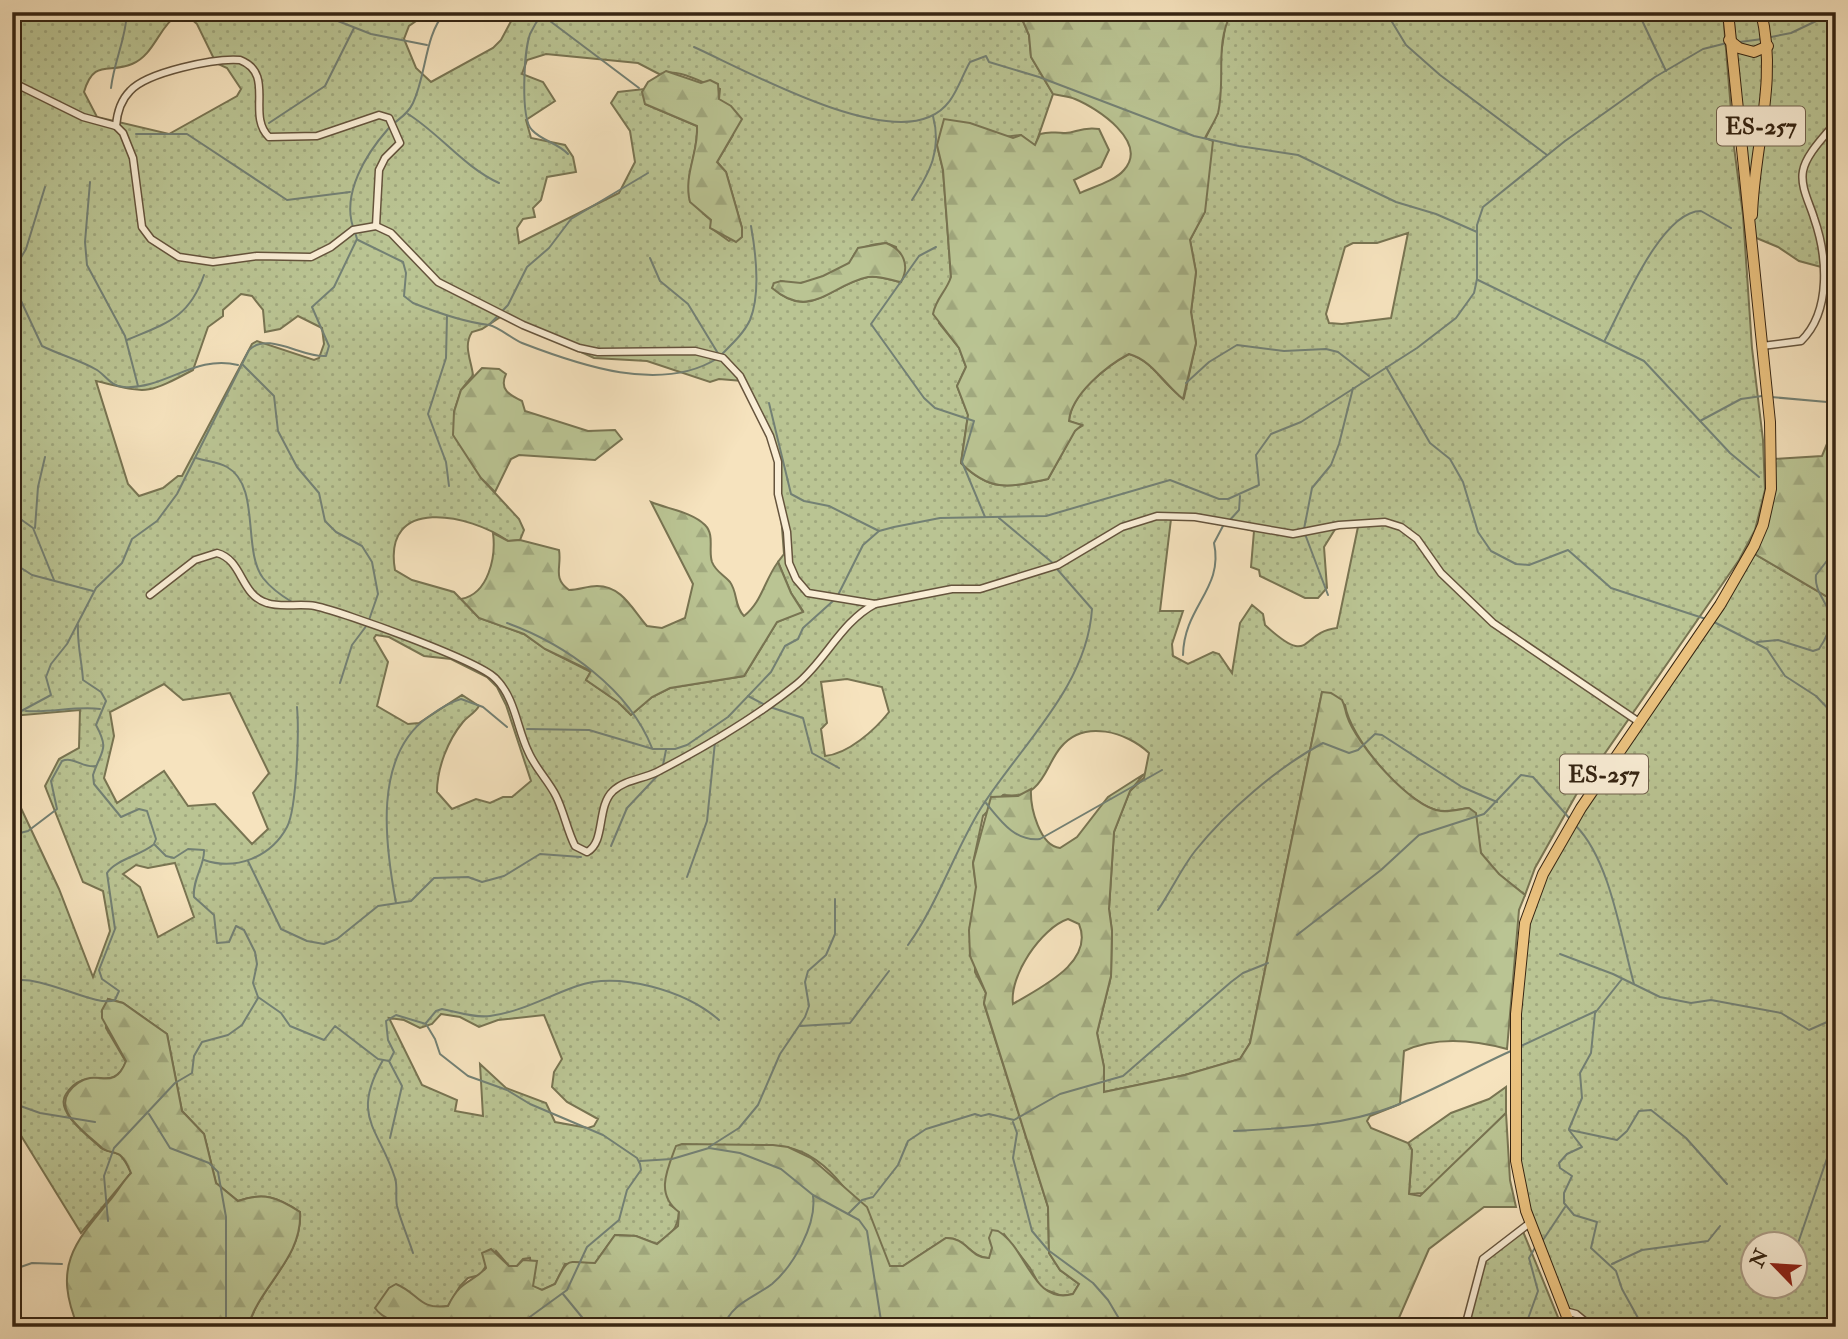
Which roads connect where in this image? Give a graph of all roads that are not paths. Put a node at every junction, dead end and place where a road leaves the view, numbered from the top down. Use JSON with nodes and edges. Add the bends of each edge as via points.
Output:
{"nodes":[{"id":1,"x":1728,"y":12,"type":"edge"},
{"id":2,"x":1761,"y":12,"type":"edge"},
{"id":3,"x":1730,"y":40,"type":"junction"},
{"id":4,"x":1768,"y":46,"type":"junction"},
{"id":5,"x":12,"y":82,"type":"edge"},
{"id":6,"x":1836,"y":122,"type":"edge"},
{"id":7,"x":116,"y":126,"type":"junction"},
{"id":8,"x":376,"y":226,"type":"junction"},
{"id":9,"x":1752,"y":240,"type":"junction"},
{"id":10,"x":1762,"y":345,"type":"junction"},
{"id":11,"x":150,"y":595,"type":"dead end"},
{"id":12,"x":875,"y":604,"type":"junction"},
{"id":13,"x":1639,"y":722,"type":"junction"},
{"id":14,"x":1531,"y":1222,"type":"junction"},
{"id":15,"x":1565,"y":1311,"type":"junction"},
{"id":16,"x":1465,"y":1327,"type":"edge"},
{"id":17,"x":1571,"y":1327,"type":"edge"},
{"id":18,"x":1592,"y":1327,"type":"edge"}],
"edges":[{"from":1,"to":3,"type":"main road","number":"ES-257"},
{"from":2,"to":4,"type":"main road","number":"ES-257"},
{"from":3,"to":4,"type":"main road","via":[[1749,52]]},
{"from":3,"to":9,"type":"main road","number":"ES-257"},
{"from":4,"to":9,"type":"main road","number":"ES-257"},
{"from":5,"to":7,"type":"street","via":[[83,117]]},
{"from":6,"to":10,"type":"street","via":[[1802,172],[1823,254],[1821,300],[1801,341]]},
{"from":7,"to":8,"type":"street","via":[[133,158],[142,227],[151,239],[179,257],[213,262],[257,256],[311,257],[353,230]]},
{"from":7,"to":8,"type":"street","via":[[123,100],[136,85],[227,60],[247,63],[257,72],[260,114],[269,137],[317,136],[386,115],[400,142],[379,170]]},
{"from":8,"to":12,"type":"street","via":[[398,239],[438,282],[579,348],[598,352],[695,351],[729,361],[746,386],[778,462],[778,494],[791,572],[808,593]]},
{"from":9,"to":10,"type":"main road","number":"ES-257"},
{"from":10,"to":13,"type":"main road","number":"ES-257","via":[[1772,474],[1763,525],[1741,572]]},
{"from":11,"to":12,"type":"street","via":[[195,560],[217,553],[232,561],[246,589],[260,601],[330,611],[488,672],[506,692],[527,750],[556,796],[575,846],[587,852],[596,843],[607,798],[618,787],[708,743],[797,684],[851,623]]},
{"from":12,"to":13,"type":"street","via":[[1018,579],[1071,560],[1122,527],[1157,516],[1195,517],[1293,534],[1385,522],[1417,539],[1441,573],[1493,623]]},
{"from":13,"to":14,"type":"main road","number":"ES-257","via":[[1563,838],[1536,888],[1525,923],[1516,1014],[1514,1136],[1518,1179]]},
{"from":14,"to":15,"type":"main road","number":"ES-257"},
{"from":14,"to":16,"type":"street","via":[[1483,1259]]},
{"from":15,"to":17,"type":"main road","number":"ES-257"},
{"from":15,"to":18,"type":"street"}]}
